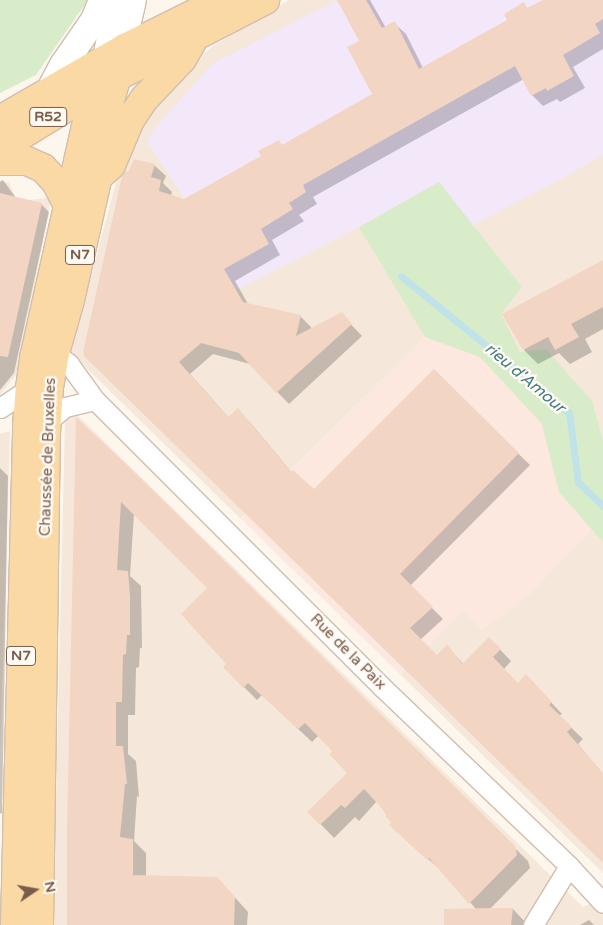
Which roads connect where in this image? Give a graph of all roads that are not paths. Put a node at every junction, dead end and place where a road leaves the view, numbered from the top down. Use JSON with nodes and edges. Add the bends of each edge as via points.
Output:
{"nodes":[{"id":1,"x":102,"y":0,"type":"edge"},
{"id":2,"x":118,"y":0,"type":"edge"},
{"id":3,"x":136,"y":0,"type":"edge"},
{"id":4,"x":222,"y":0,"type":"edge"},
{"id":5,"x":265,"y":0,"type":"edge"},
{"id":6,"x":195,"y":37,"type":"junction"},
{"id":7,"x":111,"y":68,"type":"junction"},
{"id":8,"x":49,"y":91,"type":"junction"},
{"id":9,"x":0,"y":120,"type":"edge"},
{"id":10,"x":0,"y":148,"type":"edge"},
{"id":11,"x":0,"y":161,"type":"edge"},
{"id":12,"x":98,"y":176,"type":"junction"},
{"id":13,"x":68,"y":206,"type":"junction"},
{"id":14,"x":55,"y":353,"type":"junction"},
{"id":15,"x":30,"y":388,"type":"junction"},
{"id":16,"x":95,"y":400,"type":"junction"},
{"id":17,"x":0,"y":408,"type":"edge"},
{"id":18,"x":47,"y":422,"type":"junction"},
{"id":19,"x":569,"y":866,"type":"junction"},
{"id":20,"x":603,"y":902,"type":"edge"},
{"id":21,"x":16,"y":925,"type":"edge"},
{"id":22,"x":39,"y":925,"type":"edge"},
{"id":23,"x":533,"y":925,"type":"edge"}],
"edges":[{"from":1,"to":8,"type":"street","via":[[94,20]]},
{"from":2,"to":7,"type":"street","name":"Chaussée de Bruxelles"},
{"from":3,"to":7,"type":"street","name":"Chaussée de Bruxelles"},
{"from":4,"to":7,"type":"main road","number":"R52"},
{"from":5,"to":6,"type":"main road","number":"R52"},
{"from":6,"to":7,"type":"main road","number":"R52"},
{"from":6,"to":12,"type":"main road","via":[[182,59],[144,99],[127,127],[111,165]]},
{"from":7,"to":8,"type":"main road","number":"R52"},
{"from":7,"to":10,"type":"main road","number":"R52"},
{"from":7,"to":12,"type":"main road","name":"Chaussée de Bruxelles","number":"N7"},
{"from":7,"to":13,"type":"main road","name":"Chaussée de Bruxelles","number":"N7"},
{"from":8,"to":9,"type":"main road","number":"R52"},
{"from":11,"to":13,"type":"main road","via":[[27,160],[43,168],[56,182]]},
{"from":12,"to":14,"type":"main road","name":"Chaussée de Bruxelles","number":"N7"},
{"from":13,"to":15,"type":"main road","name":"Chaussée de Bruxelles","number":"N7"},
{"from":14,"to":16,"type":"street","name":"Rue de la Paix","via":[[69,364]]},
{"from":14,"to":18,"type":"main road","name":"Chaussée de Bruxelles","number":"N7"},
{"from":15,"to":17,"type":"street"},
{"from":15,"to":21,"type":"main road","name":"Chaussée de Bruxelles","number":"N7"},
{"from":16,"to":18,"type":"street","via":[[65,408]]},
{"from":16,"to":19,"type":"street","name":"Rue de la Paix","via":[[382,687]]},
{"from":18,"to":22,"type":"main road","name":"Chaussée de Bruxelles","number":"N7"},
{"from":19,"to":20,"type":"street","name":"Rue de la Paix"},
{"from":19,"to":23,"type":"street"}]}
